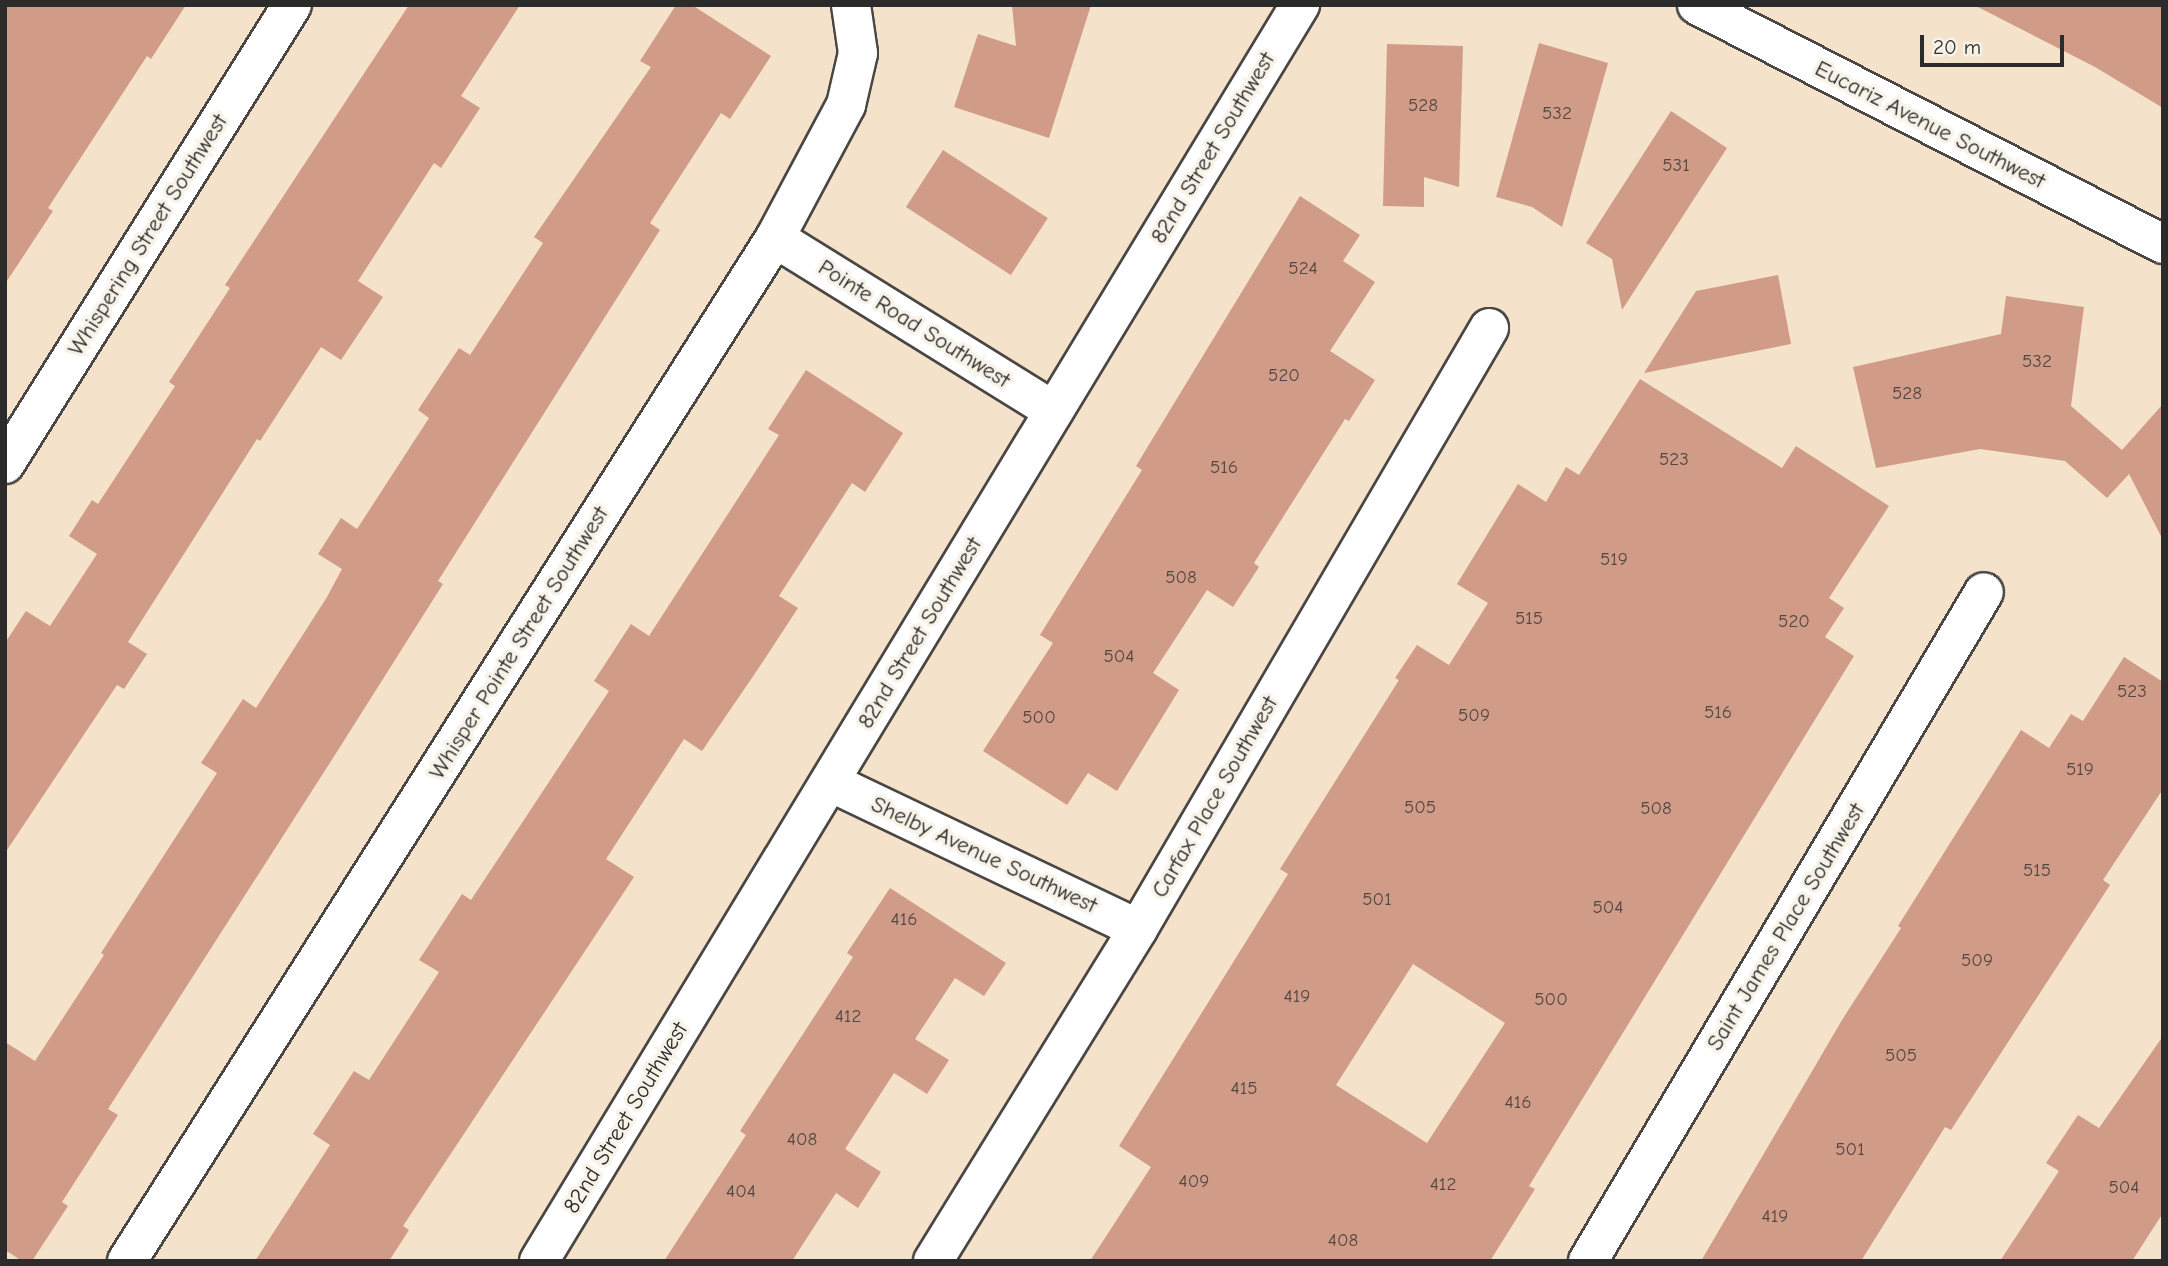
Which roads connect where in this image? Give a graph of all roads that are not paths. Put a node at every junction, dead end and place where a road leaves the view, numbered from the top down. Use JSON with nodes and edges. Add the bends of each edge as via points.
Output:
{"nodes":[{"id":1,"x":292,"y":5,"type":"edge"},
{"id":2,"x":850,"y":5,"type":"edge"},
{"id":3,"x":1300,"y":5,"type":"edge"},
{"id":4,"x":1697,"y":5,"type":"edge"},
{"id":5,"x":775,"y":238,"type":"junction"},
{"id":6,"x":2163,"y":244,"type":"edge"},
{"id":7,"x":1489,"y":328,"type":"dead end"},
{"id":8,"x":1054,"y":411,"type":"junction"},
{"id":9,"x":5,"y":464,"type":"edge"},
{"id":10,"x":1984,"y":593,"type":"dead end"},
{"id":11,"x":830,"y":782,"type":"junction"},
{"id":12,"x":1138,"y":929,"type":"junction"},
{"id":13,"x":127,"y":1261,"type":"edge"},
{"id":14,"x":539,"y":1261,"type":"edge"},
{"id":15,"x":933,"y":1261,"type":"edge"},
{"id":16,"x":1588,"y":1261,"type":"edge"}],
"edges":[{"from":1,"to":9,"type":"street","name":"Whispering Street Southwest"},
{"from":2,"to":5,"type":"street","name":"Whisper Pointe Street Southwest","via":[[858,53],[846,105]]},
{"from":3,"to":8,"type":"street","name":"82nd Street Southwest"},
{"from":4,"to":6,"type":"street","name":"Eucariz Avenue Southwest"},
{"from":5,"to":8,"type":"street","name":"Pointe Road Southwest"},
{"from":5,"to":13,"type":"street","name":"Whisper Pointe Street Southwest"},
{"from":7,"to":12,"type":"street","name":"Carfax Place Southwest"},
{"from":8,"to":11,"type":"street","name":"82nd Street Southwest"},
{"from":10,"to":16,"type":"street","name":"Saint James Place Southwest"},
{"from":11,"to":12,"type":"street","name":"Shelby Avenue Southwest"},
{"from":11,"to":14,"type":"street","name":"82nd Street Southwest"},
{"from":12,"to":15,"type":"street","name":"Carfax Place Southwest"}]}
